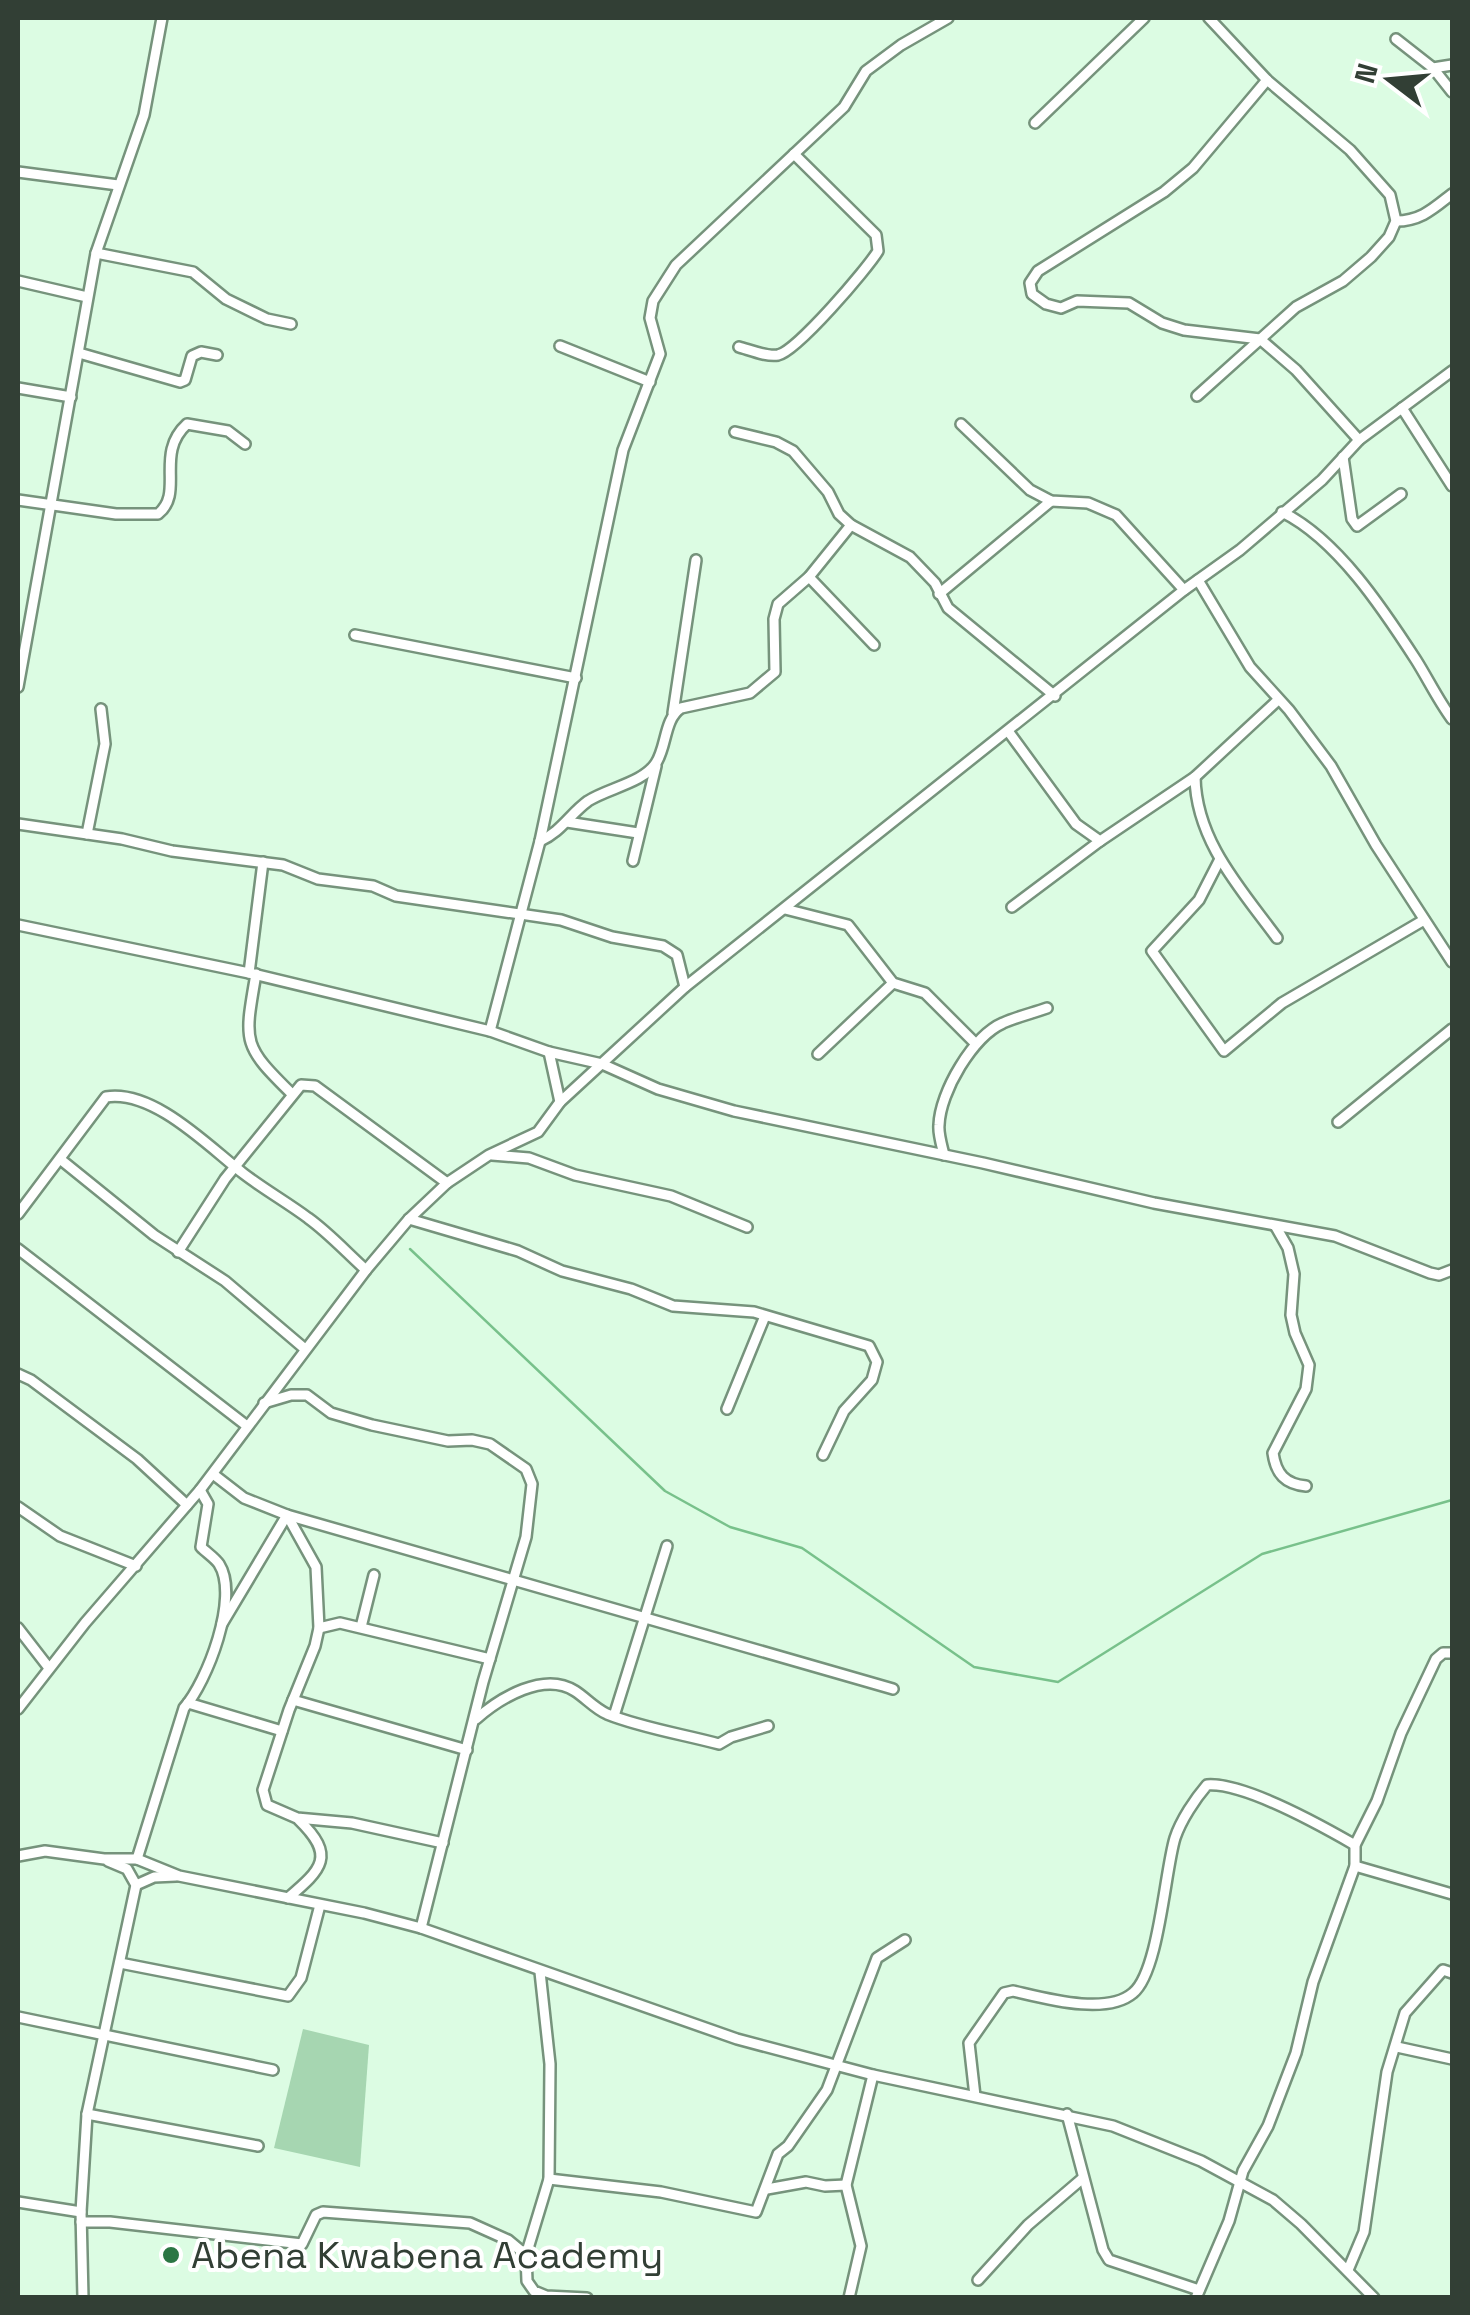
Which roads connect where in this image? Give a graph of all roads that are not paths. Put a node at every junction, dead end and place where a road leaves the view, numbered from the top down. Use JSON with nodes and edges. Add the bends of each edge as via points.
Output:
{"nodes":[{"id":1,"x":162,"y":18,"type":"edge"},
{"id":2,"x":948,"y":18,"type":"edge"},
{"id":3,"x":1144,"y":18,"type":"edge"},
{"id":4,"x":1210,"y":18,"type":"edge"},
{"id":5,"x":1396,"y":39,"type":"dead end"},
{"id":6,"x":1452,"y":65,"type":"edge"},
{"id":7,"x":1432,"y":68,"type":"junction"},
{"id":8,"x":1267,"y":80,"type":"junction"},
{"id":9,"x":1452,"y":92,"type":"edge"},
{"id":10,"x":1036,"y":122,"type":"dead end"},
{"id":11,"x":794,"y":154,"type":"junction"},
{"id":12,"x":18,"y":172,"type":"edge"},
{"id":13,"x":118,"y":185,"type":"junction"},
{"id":14,"x":1452,"y":194,"type":"edge"},
{"id":15,"x":1396,"y":220,"type":"junction"},
{"id":16,"x":96,"y":253,"type":"junction"},
{"id":17,"x":18,"y":282,"type":"edge"},
{"id":18,"x":87,"y":297,"type":"junction"},
{"id":19,"x":291,"y":324,"type":"dead end"},
{"id":20,"x":1260,"y":340,"type":"junction"},
{"id":21,"x":560,"y":346,"type":"dead end"},
{"id":22,"x":739,"y":348,"type":"dead end"},
{"id":23,"x":79,"y":353,"type":"junction"},
{"id":24,"x":217,"y":355,"type":"dead end"},
{"id":25,"x":1452,"y":371,"type":"edge"},
{"id":26,"x":650,"y":382,"type":"junction"},
{"id":27,"x":18,"y":388,"type":"edge"},
{"id":28,"x":1197,"y":396,"type":"dead end"},
{"id":29,"x":70,"y":398,"type":"junction"},
{"id":30,"x":1402,"y":408,"type":"junction"},
{"id":31,"x":961,"y":424,"type":"dead end"},
{"id":32,"x":736,"y":432,"type":"dead end"},
{"id":33,"x":1359,"y":440,"type":"junction"},
{"id":34,"x":244,"y":444,"type":"dead end"},
{"id":35,"x":1343,"y":457,"type":"junction"},
{"id":36,"x":1452,"y":486,"type":"edge"},
{"id":37,"x":1401,"y":494,"type":"dead end"},
{"id":38,"x":18,"y":500,"type":"edge"},
{"id":39,"x":1051,"y":500,"type":"junction"},
{"id":40,"x":52,"y":505,"type":"junction"},
{"id":41,"x":1282,"y":512,"type":"junction"},
{"id":42,"x":851,"y":525,"type":"junction"},
{"id":43,"x":696,"y":560,"type":"dead end"},
{"id":44,"x":808,"y":577,"type":"junction"},
{"id":45,"x":1198,"y":580,"type":"junction"},
{"id":46,"x":1184,"y":590,"type":"junction"},
{"id":47,"x":939,"y":594,"type":"junction"},
{"id":48,"x":18,"y":621,"type":"edge"},
{"id":49,"x":30,"y":623,"type":"junction"},
{"id":50,"x":355,"y":635,"type":"dead end"},
{"id":51,"x":874,"y":645,"type":"dead end"},
{"id":52,"x":576,"y":678,"type":"junction"},
{"id":53,"x":18,"y":687,"type":"edge"},
{"id":54,"x":1055,"y":696,"type":"junction"},
{"id":55,"x":1278,"y":700,"type":"junction"},
{"id":56,"x":101,"y":709,"type":"dead end"},
{"id":57,"x":673,"y":713,"type":"junction"},
{"id":58,"x":1452,"y":719,"type":"edge"},
{"id":59,"x":1008,"y":732,"type":"junction"},
{"id":60,"x":657,"y":762,"type":"junction"},
{"id":61,"x":1195,"y":777,"type":"junction"},
{"id":62,"x":567,"y":822,"type":"junction"},
{"id":63,"x":18,"y":824,"type":"edge"},
{"id":64,"x":638,"y":833,"type":"junction"},
{"id":65,"x":88,"y":834,"type":"junction"},
{"id":66,"x":540,"y":840,"type":"junction"},
{"id":67,"x":1100,"y":840,"type":"junction"},
{"id":68,"x":633,"y":861,"type":"dead end"},
{"id":69,"x":1219,"y":861,"type":"junction"},
{"id":70,"x":262,"y":862,"type":"junction"},
{"id":71,"x":1012,"y":907,"type":"dead end"},
{"id":72,"x":785,"y":908,"type":"junction"},
{"id":73,"x":521,"y":916,"type":"junction"},
{"id":74,"x":1424,"y":920,"type":"junction"},
{"id":75,"x":18,"y":925,"type":"edge"},
{"id":76,"x":1277,"y":938,"type":"dead end"},
{"id":77,"x":1452,"y":962,"type":"edge"},
{"id":78,"x":253,"y":973,"type":"junction"},
{"id":79,"x":893,"y":983,"type":"junction"},
{"id":80,"x":686,"y":987,"type":"junction"},
{"id":81,"x":1047,"y":1008,"type":"dead end"},
{"id":82,"x":1452,"y":1029,"type":"edge"},
{"id":83,"x":490,"y":1031,"type":"junction"},
{"id":84,"x":976,"y":1044,"type":"junction"},
{"id":85,"x":549,"y":1052,"type":"junction"},
{"id":86,"x":818,"y":1054,"type":"dead end"},
{"id":87,"x":602,"y":1064,"type":"junction"},
{"id":88,"x":292,"y":1094,"type":"junction"},
{"id":89,"x":560,"y":1102,"type":"junction"},
{"id":90,"x":1338,"y":1122,"type":"dead end"},
{"id":91,"x":489,"y":1155,"type":"junction"},
{"id":92,"x":944,"y":1155,"type":"junction"},
{"id":93,"x":60,"y":1159,"type":"junction"},
{"id":94,"x":235,"y":1167,"type":"junction"},
{"id":95,"x":447,"y":1183,"type":"junction"},
{"id":96,"x":18,"y":1214,"type":"edge"},
{"id":97,"x":409,"y":1218,"type":"junction"},
{"id":98,"x":747,"y":1227,"type":"dead end"},
{"id":99,"x":1276,"y":1227,"type":"junction"},
{"id":100,"x":18,"y":1249,"type":"edge"},
{"id":101,"x":178,"y":1252,"type":"junction"},
{"id":102,"x":366,"y":1270,"type":"junction"},
{"id":103,"x":1452,"y":1270,"type":"edge"},
{"id":104,"x":765,"y":1316,"type":"junction"},
{"id":105,"x":305,"y":1349,"type":"junction"},
{"id":106,"x":18,"y":1374,"type":"edge"},
{"id":107,"x":264,"y":1403,"type":"junction"},
{"id":108,"x":727,"y":1409,"type":"dead end"},
{"id":109,"x":247,"y":1426,"type":"junction"},
{"id":110,"x":822,"y":1455,"type":"dead end"},
{"id":111,"x":212,"y":1474,"type":"junction"},
{"id":112,"x":1306,"y":1486,"type":"dead end"},
{"id":113,"x":200,"y":1490,"type":"junction"},
{"id":114,"x":187,"y":1505,"type":"junction"},
{"id":115,"x":18,"y":1507,"type":"edge"},
{"id":116,"x":287,"y":1516,"type":"junction"},
{"id":117,"x":668,"y":1546,"type":"dead end"},
{"id":118,"x":136,"y":1566,"type":"junction"},
{"id":119,"x":374,"y":1575,"type":"dead end"},
{"id":120,"x":514,"y":1580,"type":"junction"},
{"id":121,"x":644,"y":1616,"type":"junction"},
{"id":122,"x":222,"y":1624,"type":"junction"},
{"id":123,"x":361,"y":1627,"type":"junction"},
{"id":124,"x":18,"y":1628,"type":"edge"},
{"id":125,"x":319,"y":1628,"type":"junction"},
{"id":126,"x":1452,"y":1653,"type":"edge"},
{"id":127,"x":490,"y":1660,"type":"junction"},
{"id":128,"x":50,"y":1668,"type":"junction"},
{"id":129,"x":893,"y":1689,"type":"dead end"},
{"id":130,"x":293,"y":1700,"type":"junction"},
{"id":131,"x":188,"y":1703,"type":"junction"},
{"id":132,"x":18,"y":1709,"type":"edge"},
{"id":133,"x":614,"y":1716,"type":"junction"},
{"id":134,"x":476,"y":1719,"type":"junction"},
{"id":135,"x":768,"y":1726,"type":"dead end"},
{"id":136,"x":282,"y":1731,"type":"junction"},
{"id":137,"x":467,"y":1750,"type":"junction"},
{"id":138,"x":297,"y":1818,"type":"junction"},
{"id":139,"x":443,"y":1843,"type":"junction"},
{"id":140,"x":1355,"y":1845,"type":"junction"},
{"id":141,"x":18,"y":1856,"type":"edge"},
{"id":142,"x":104,"y":1859,"type":"junction"},
{"id":143,"x":136,"y":1859,"type":"junction"},
{"id":144,"x":1355,"y":1866,"type":"junction"},
{"id":145,"x":178,"y":1876,"type":"junction"},
{"id":146,"x":136,"y":1885,"type":"junction"},
{"id":147,"x":1452,"y":1894,"type":"edge"},
{"id":148,"x":288,"y":1898,"type":"junction"},
{"id":149,"x":320,"y":1904,"type":"junction"},
{"id":150,"x":421,"y":1928,"type":"junction"},
{"id":151,"x":904,"y":1940,"type":"dead end"},
{"id":152,"x":120,"y":1962,"type":"junction"},
{"id":153,"x":540,"y":1972,"type":"junction"},
{"id":154,"x":1452,"y":1973,"type":"edge"},
{"id":155,"x":18,"y":2017,"type":"edge"},
{"id":156,"x":106,"y":2034,"type":"junction"},
{"id":157,"x":1397,"y":2047,"type":"junction"},
{"id":158,"x":1452,"y":2058,"type":"edge"},
{"id":159,"x":837,"y":2066,"type":"junction"},
{"id":160,"x":273,"y":2070,"type":"dead end"},
{"id":161,"x":873,"y":2075,"type":"junction"},
{"id":162,"x":975,"y":2096,"type":"junction"},
{"id":163,"x":87,"y":2114,"type":"junction"},
{"id":164,"x":1067,"y":2114,"type":"junction"},
{"id":165,"x":258,"y":2146,"type":"dead end"},
{"id":166,"x":1084,"y":2178,"type":"junction"},
{"id":167,"x":548,"y":2180,"type":"junction"},
{"id":168,"x":1241,"y":2181,"type":"junction"},
{"id":169,"x":846,"y":2184,"type":"junction"},
{"id":170,"x":768,"y":2189,"type":"junction"},
{"id":171,"x":18,"y":2202,"type":"edge"},
{"id":172,"x":81,"y":2217,"type":"junction"},
{"id":173,"x":526,"y":2255,"type":"junction"},
{"id":174,"x":1348,"y":2270,"type":"junction"},
{"id":175,"x":978,"y":2280,"type":"dead end"},
{"id":176,"x":1198,"y":2294,"type":"edge"},
{"id":177,"x":83,"y":2298,"type":"edge"},
{"id":178,"x":587,"y":2298,"type":"edge"},
{"id":179,"x":849,"y":2298,"type":"edge"},
{"id":180,"x":1374,"y":2298,"type":"edge"}],
"edges":[{"from":1,"to":13,"type":"street","via":[[144,116]]},
{"from":2,"to":11,"type":"street","via":[[866,72],[844,107]]},
{"from":3,"to":10,"type":"street"},
{"from":4,"to":8,"type":"street"},
{"from":5,"to":7,"type":"street"},
{"from":6,"to":7,"type":"street"},
{"from":7,"to":9,"type":"street"},
{"from":8,"to":15,"type":"street","via":[[1350,150],[1390,196]]},
{"from":8,"to":20,"type":"street","via":[[1193,168],[1038,271],[1030,283],[1032,294],[1061,308],[1077,301],[1128,303],[1184,330]]},
{"from":11,"to":22,"type":"street","via":[[876,235],[878,251],[788,350],[780,355]]},
{"from":11,"to":26,"type":"street","via":[[676,265],[653,301],[650,318],[660,354]]},
{"from":12,"to":13,"type":"street"},
{"from":13,"to":16,"type":"street"},
{"from":14,"to":15,"type":"street","via":[[1412,221]]},
{"from":15,"to":20,"type":"street","via":[[1371,257]]},
{"from":16,"to":18,"type":"street"},
{"from":16,"to":19,"type":"street","via":[[193,272],[226,300]]},
{"from":17,"to":18,"type":"street"},
{"from":18,"to":23,"type":"street"},
{"from":20,"to":28,"type":"street"},
{"from":20,"to":33,"type":"street"},
{"from":21,"to":26,"type":"street"},
{"from":23,"to":24,"type":"street","via":[[180,382],[192,356]]},
{"from":23,"to":29,"type":"street"},
{"from":25,"to":30,"type":"street"},
{"from":26,"to":52,"type":"street","via":[[623,450]]},
{"from":27,"to":29,"type":"street"},
{"from":29,"to":40,"type":"street"},
{"from":30,"to":33,"type":"street"},
{"from":30,"to":36,"type":"street"},
{"from":31,"to":39,"type":"street","via":[[1007,471]]},
{"from":32,"to":42,"type":"street","via":[[794,451]]},
{"from":33,"to":35,"type":"street"},
{"from":34,"to":40,"type":"street","via":[[228,430],[188,424],[170,450],[170,498],[158,514]]},
{"from":35,"to":37,"type":"street","via":[[1357,526]]},
{"from":35,"to":41,"type":"street"},
{"from":38,"to":40,"type":"street"},
{"from":39,"to":46,"type":"street","via":[[1088,503],[1116,515]]},
{"from":39,"to":47,"type":"street"},
{"from":40,"to":49,"type":"street"},
{"from":41,"to":45,"type":"street"},
{"from":41,"to":58,"type":"street","via":[[1314,530],[1366,590]]},
{"from":42,"to":44,"type":"street"},
{"from":42,"to":47,"type":"street","via":[[910,558]]},
{"from":43,"to":57,"type":"street"},
{"from":44,"to":51,"type":"street"},
{"from":44,"to":57,"type":"street","via":[[778,604],[775,672],[750,693]]},
{"from":45,"to":46,"type":"street"},
{"from":45,"to":55,"type":"street","via":[[1250,668]]},
{"from":46,"to":54,"type":"street"},
{"from":47,"to":54,"type":"street"},
{"from":48,"to":49,"type":"street"},
{"from":49,"to":53,"type":"street"},
{"from":50,"to":52,"type":"street"},
{"from":52,"to":66,"type":"street"},
{"from":54,"to":59,"type":"street"},
{"from":55,"to":61,"type":"street"},
{"from":55,"to":74,"type":"street","via":[[1331,766]]},
{"from":56,"to":65,"type":"street","via":[[105,744]]},
{"from":57,"to":60,"type":"street"},
{"from":59,"to":67,"type":"street","via":[[1076,824]]},
{"from":59,"to":72,"type":"street"},
{"from":60,"to":62,"type":"street","via":[[588,801]]},
{"from":60,"to":64,"type":"street"},
{"from":61,"to":67,"type":"street"},
{"from":61,"to":69,"type":"street","via":[[1195,800]]},
{"from":62,"to":64,"type":"street"},
{"from":62,"to":66,"type":"street"},
{"from":63,"to":65,"type":"street"},
{"from":64,"to":68,"type":"street"},
{"from":65,"to":70,"type":"street"},
{"from":66,"to":73,"type":"street"},
{"from":67,"to":71,"type":"street"},
{"from":69,"to":74,"type":"street","via":[[1199,900],[1152,951],[1224,1051],[1282,1003]]},
{"from":69,"to":76,"type":"street"},
{"from":70,"to":73,"type":"street","via":[[336,884]]},
{"from":70,"to":78,"type":"street"},
{"from":72,"to":79,"type":"street","via":[[848,925]]},
{"from":72,"to":80,"type":"street"},
{"from":73,"to":80,"type":"street","via":[[663,946],[677,955]]},
{"from":73,"to":83,"type":"street"},
{"from":74,"to":77,"type":"street"},
{"from":75,"to":78,"type":"street"},
{"from":78,"to":83,"type":"street"},
{"from":78,"to":88,"type":"street","via":[[250,1046]]},
{"from":79,"to":84,"type":"street","via":[[925,993]]},
{"from":79,"to":86,"type":"street"},
{"from":80,"to":87,"type":"street"},
{"from":81,"to":84,"type":"street","via":[[1004,1022]]},
{"from":82,"to":90,"type":"street"},
{"from":83,"to":85,"type":"street"},
{"from":84,"to":92,"type":"street","via":[[944,1101],[938,1126]]},
{"from":85,"to":87,"type":"street"},
{"from":85,"to":89,"type":"street"},
{"from":87,"to":89,"type":"street"},
{"from":87,"to":92,"type":"street","via":[[707,1104]]},
{"from":88,"to":94,"type":"street"},
{"from":88,"to":95,"type":"street","via":[[315,1086]]},
{"from":89,"to":91,"type":"street","via":[[538,1132]]},
{"from":91,"to":95,"type":"street"},
{"from":91,"to":98,"type":"street","via":[[529,1158],[672,1196]]},
{"from":92,"to":99,"type":"street"},
{"from":93,"to":94,"type":"street","via":[[113,1096],[147,1105],[199,1134]]},
{"from":93,"to":96,"type":"street"},
{"from":93,"to":101,"type":"street"},
{"from":94,"to":101,"type":"street"},
{"from":94,"to":102,"type":"street","via":[[312,1220]]},
{"from":95,"to":97,"type":"street"},
{"from":97,"to":102,"type":"street"},
{"from":97,"to":104,"type":"street","via":[[662,1302]]},
{"from":99,"to":103,"type":"street","via":[[1335,1236],[1430,1274]]},
{"from":99,"to":112,"type":"street","via":[[1294,1274],[1291,1314],[1308,1366],[1306,1389],[1272,1453],[1280,1475]]},
{"from":100,"to":109,"type":"street"},
{"from":101,"to":105,"type":"street","via":[[225,1281]]},
{"from":102,"to":105,"type":"street"},
{"from":104,"to":108,"type":"street"},
{"from":104,"to":110,"type":"street","via":[[869,1346],[876,1354],[872,1380],[844,1411]]},
{"from":105,"to":107,"type":"street"},
{"from":106,"to":114,"type":"street","via":[[137,1458]]},
{"from":107,"to":109,"type":"street"},
{"from":107,"to":120,"type":"street","via":[[307,1395],[331,1413],[372,1425],[490,1444],[526,1468],[532,1509]]},
{"from":109,"to":111,"type":"street"},
{"from":111,"to":113,"type":"street"},
{"from":111,"to":116,"type":"street","via":[[244,1498]]},
{"from":113,"to":114,"type":"street"},
{"from":113,"to":122,"type":"street","via":[[208,1504],[201,1548],[224,1576]]},
{"from":114,"to":118,"type":"street"},
{"from":115,"to":118,"type":"street","via":[[60,1536]]},
{"from":116,"to":120,"type":"street"},
{"from":116,"to":122,"type":"street"},
{"from":116,"to":125,"type":"street","via":[[316,1567]]},
{"from":117,"to":121,"type":"street"},
{"from":118,"to":128,"type":"street"},
{"from":119,"to":123,"type":"street"},
{"from":120,"to":121,"type":"street"},
{"from":120,"to":127,"type":"street"},
{"from":121,"to":129,"type":"street"},
{"from":121,"to":133,"type":"street"},
{"from":122,"to":131,"type":"street"},
{"from":123,"to":125,"type":"street"},
{"from":123,"to":127,"type":"street"},
{"from":124,"to":128,"type":"street"},
{"from":125,"to":130,"type":"street"},
{"from":126,"to":140,"type":"street","via":[[1436,1659]]},
{"from":127,"to":134,"type":"street"},
{"from":128,"to":132,"type":"street"},
{"from":130,"to":136,"type":"street"},
{"from":130,"to":137,"type":"street"},
{"from":131,"to":136,"type":"street"},
{"from":131,"to":143,"type":"street"},
{"from":133,"to":134,"type":"street","via":[[574,1690],[550,1684],[514,1693]]},
{"from":133,"to":135,"type":"street","via":[[720,1744]]},
{"from":134,"to":137,"type":"street"},
{"from":136,"to":138,"type":"street","via":[[264,1798]]},
{"from":137,"to":139,"type":"street"},
{"from":138,"to":139,"type":"street"},
{"from":138,"to":148,"type":"street","via":[[318,1838],[321,1854],[318,1869]]},
{"from":139,"to":150,"type":"street"},
{"from":140,"to":144,"type":"street"},
{"from":140,"to":162,"type":"street","via":[[1234,1788],[1208,1785],[1176,1835],[1154,1948],[1138,1987],[1112,2002],[1068,2004],[1004,1993],[969,2043]]},
{"from":141,"to":142,"type":"street","via":[[46,1851]]},
{"from":142,"to":143,"type":"street"},
{"from":142,"to":146,"type":"street","via":[[126,1869]]},
{"from":143,"to":145,"type":"street"},
{"from":144,"to":147,"type":"street"},
{"from":144,"to":168,"type":"street","via":[[1283,2090]]},
{"from":145,"to":146,"type":"street"},
{"from":145,"to":148,"type":"street"},
{"from":146,"to":152,"type":"street"},
{"from":148,"to":149,"type":"street"},
{"from":149,"to":150,"type":"street"},
{"from":149,"to":152,"type":"street","via":[[301,1978],[288,1996]]},
{"from":150,"to":153,"type":"street"},
{"from":151,"to":159,"type":"street","via":[[877,1958]]},
{"from":152,"to":156,"type":"street"},
{"from":153,"to":159,"type":"street"},
{"from":153,"to":167,"type":"street","via":[[550,2064]]},
{"from":154,"to":157,"type":"street","via":[[1438,1974],[1405,2013]]},
{"from":155,"to":156,"type":"street"},
{"from":156,"to":160,"type":"street"},
{"from":156,"to":163,"type":"street"},
{"from":157,"to":158,"type":"street"},
{"from":157,"to":174,"type":"street","via":[[1387,2072],[1364,2232]]},
{"from":159,"to":161,"type":"street"},
{"from":159,"to":170,"type":"street","via":[[815,2108],[778,2154]]},
{"from":161,"to":162,"type":"street"},
{"from":161,"to":169,"type":"street"},
{"from":162,"to":164,"type":"street"},
{"from":163,"to":165,"type":"street"},
{"from":163,"to":172,"type":"street"},
{"from":164,"to":166,"type":"street"},
{"from":164,"to":168,"type":"street","via":[[1146,2138]]},
{"from":166,"to":175,"type":"street"},
{"from":166,"to":176,"type":"street","via":[[1109,2260]]},
{"from":167,"to":170,"type":"street","via":[[662,2192],[752,2214]]},
{"from":167,"to":173,"type":"street"},
{"from":168,"to":174,"type":"street","via":[[1301,2224]]},
{"from":168,"to":176,"type":"street"},
{"from":169,"to":170,"type":"street"},
{"from":169,"to":179,"type":"street","via":[[861,2246]]},
{"from":171,"to":172,"type":"street"},
{"from":172,"to":173,"type":"street","via":[[302,2244],[323,2212],[470,2224]]},
{"from":172,"to":177,"type":"street"},
{"from":173,"to":178,"type":"street","via":[[534,2292]]},
{"from":174,"to":180,"type":"street"}]}
